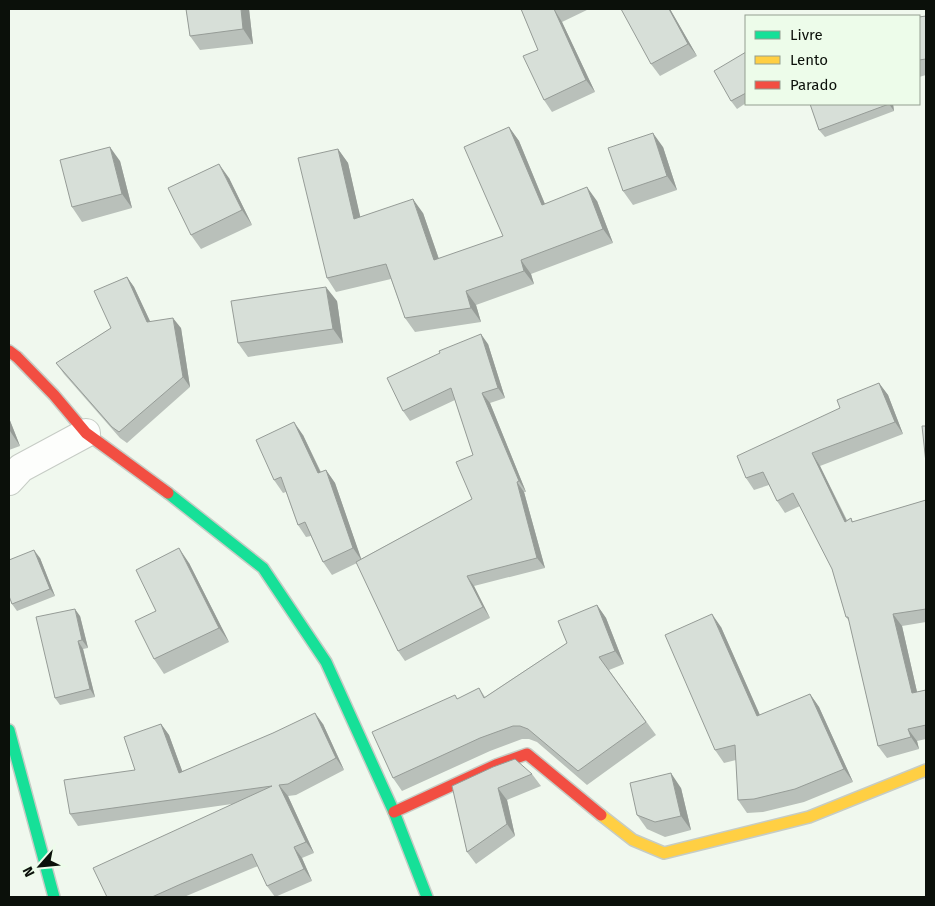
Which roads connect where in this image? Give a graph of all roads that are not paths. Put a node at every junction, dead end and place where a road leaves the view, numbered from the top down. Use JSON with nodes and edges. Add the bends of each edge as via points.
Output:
{"nodes":[{"id":1,"x":9,"y":351,"type":"edge"},
{"id":2,"x":86,"y":433,"type":"junction"},
{"id":3,"x":9,"y":481,"type":"edge"},
{"id":4,"x":9,"y":730,"type":"edge"},
{"id":5,"x":926,"y":770,"type":"edge"},
{"id":6,"x":394,"y":812,"type":"junction"},
{"id":7,"x":54,"y":897,"type":"edge"},
{"id":8,"x":427,"y":897,"type":"edge"}],
"edges":[{"from":1,"to":2,"type":"street","via":[[54,395]]},
{"from":2,"to":3,"type":"street","via":[[21,468]]},
{"from":2,"to":6,"type":"street","via":[[146,475],[263,568],[326,662]]},
{"from":4,"to":7,"type":"street"},
{"from":5,"to":6,"type":"street","via":[[809,817],[664,853],[633,840],[527,754]]},
{"from":6,"to":8,"type":"street"}]}
